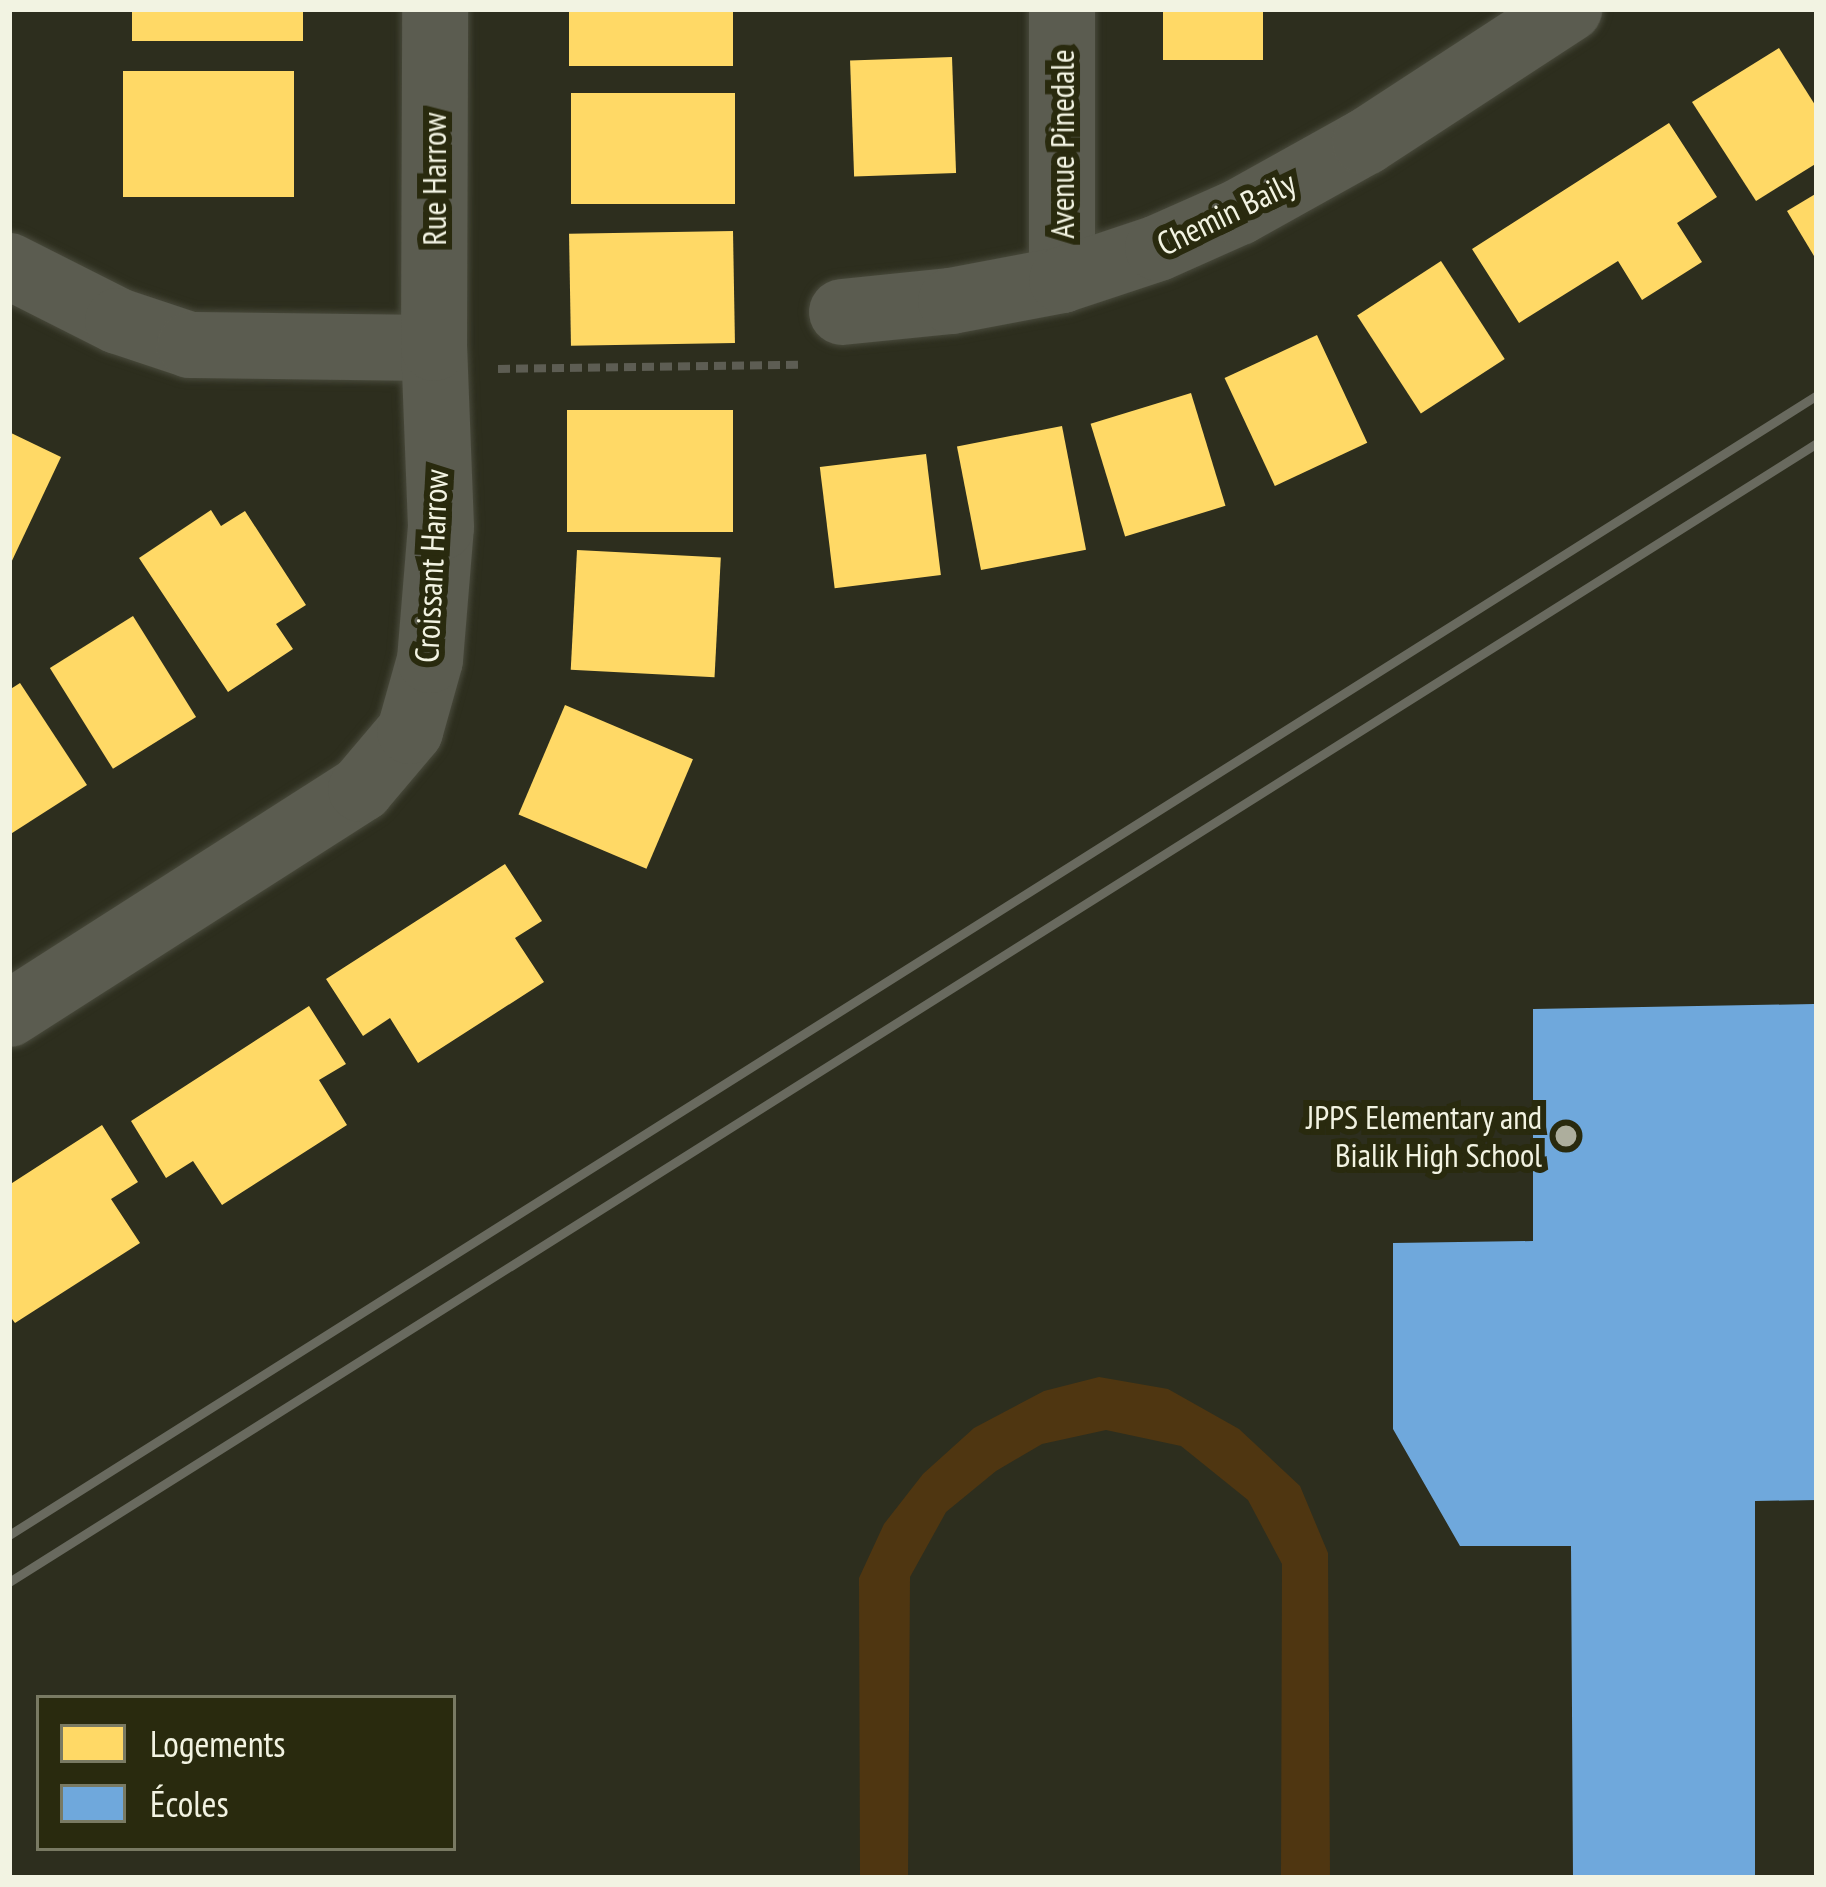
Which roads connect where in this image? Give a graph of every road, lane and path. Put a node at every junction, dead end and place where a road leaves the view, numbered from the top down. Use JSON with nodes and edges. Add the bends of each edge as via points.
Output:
{"nodes":[{"id":1,"x":435,"y":9,"type":"edge"},
{"id":2,"x":1062,"y":9,"type":"edge"},
{"id":3,"x":1569,"y":9,"type":"edge"},
{"id":4,"x":9,"y":266,"type":"edge"},
{"id":5,"x":1062,"y":280,"type":"junction"},
{"id":6,"x":842,"y":311,"type":"dead end"},
{"id":7,"x":459,"y":358,"type":"junction"},
{"id":8,"x":798,"y":365,"type":"dead end"},
{"id":9,"x":9,"y":1014,"type":"edge"}],
"edges":[{"from":1,"to":7,"type":"street","name":"Rue Harrow"},
{"from":2,"to":5,"type":"street","name":"Avenue Pinedale"},
{"from":3,"to":5,"type":"street","name":"Chemin Baily","via":[[1365,142],[1239,212]]},
{"from":4,"to":7,"type":"street","via":[[118,321],[190,345]]},
{"from":5,"to":6,"type":"street","name":"Chemin Baily"},
{"from":7,"to":8,"type":"path"},
{"from":7,"to":9,"type":"street","name":"Croissant Harrow","via":[[430,660],[410,731],[361,789]]}]}
